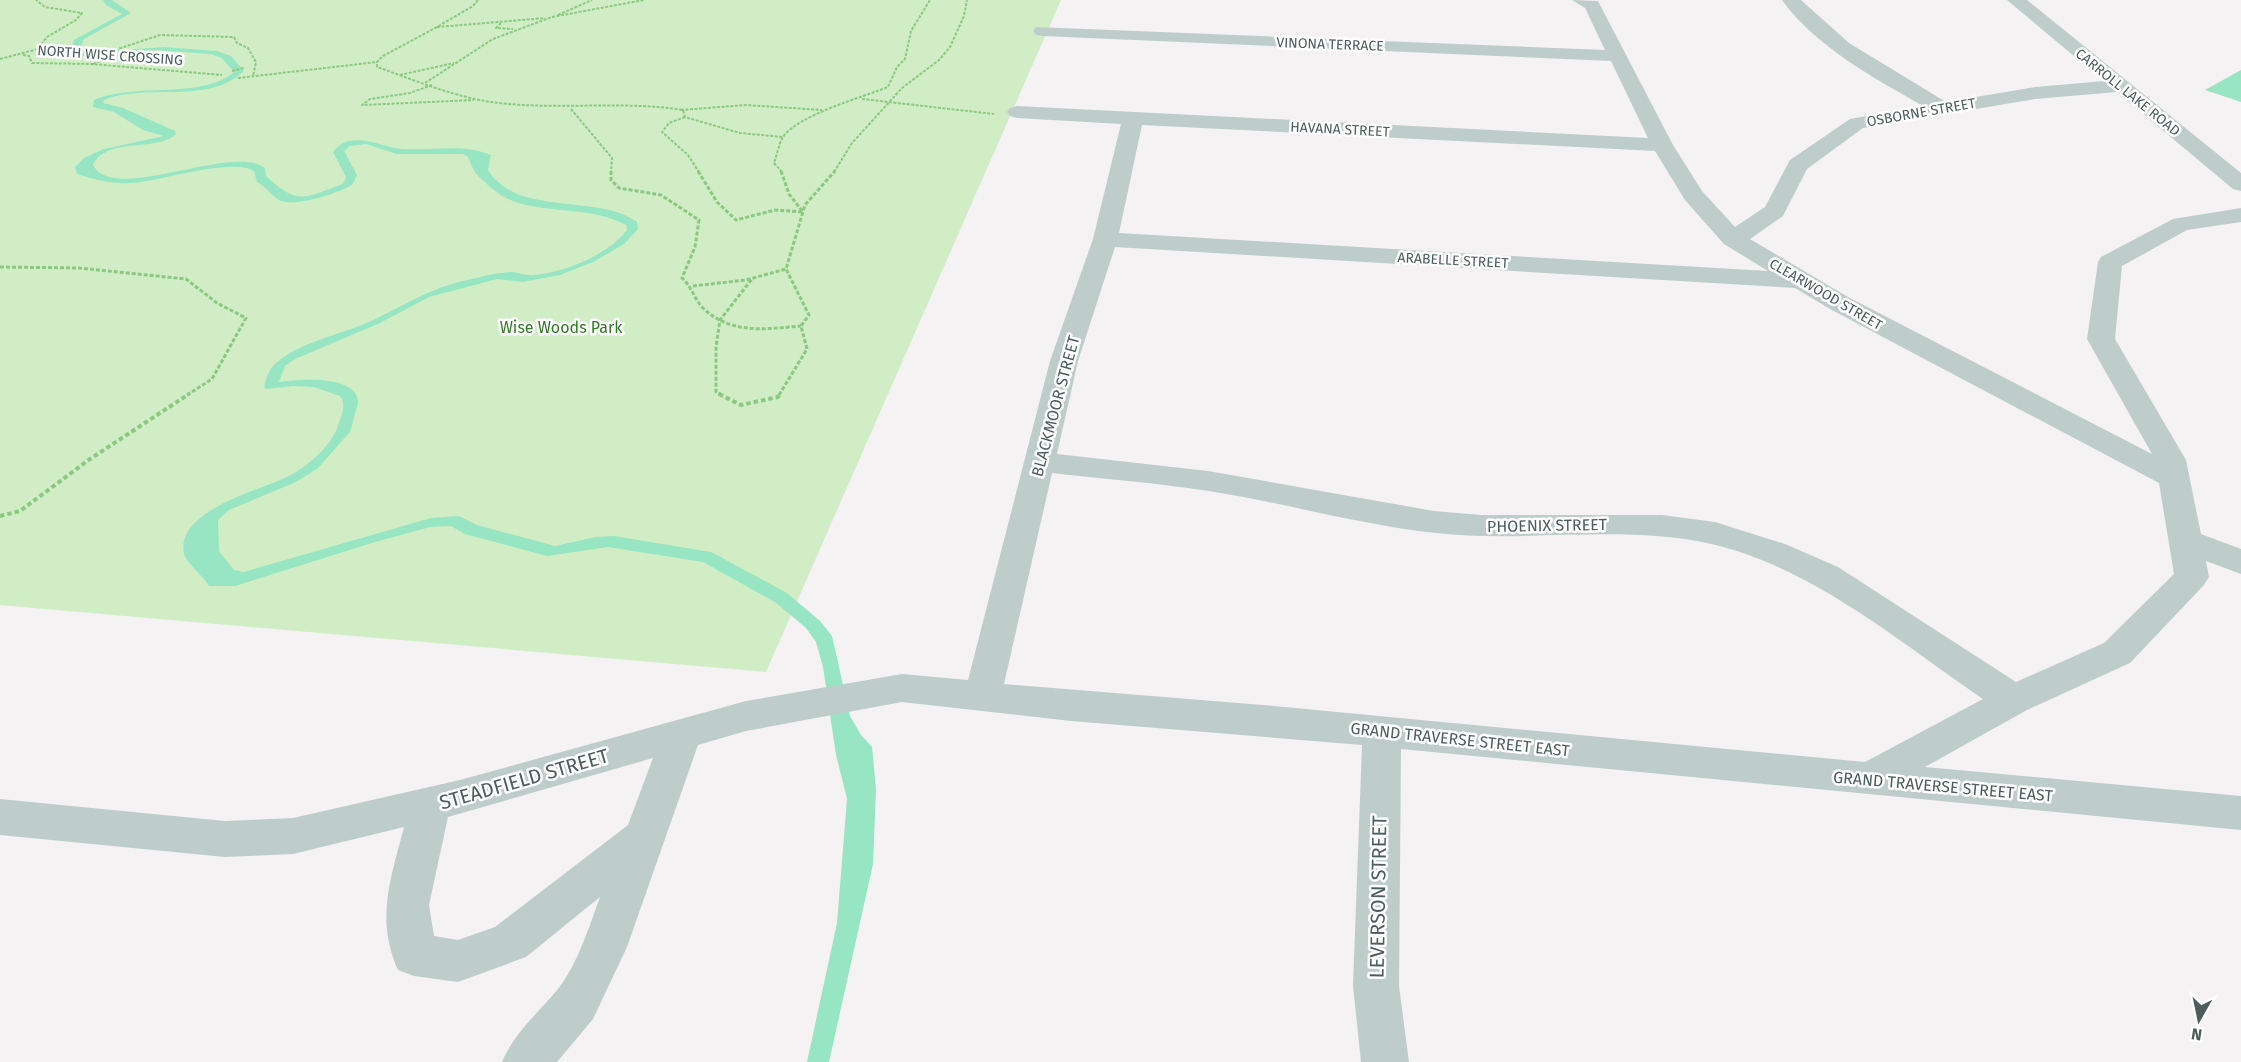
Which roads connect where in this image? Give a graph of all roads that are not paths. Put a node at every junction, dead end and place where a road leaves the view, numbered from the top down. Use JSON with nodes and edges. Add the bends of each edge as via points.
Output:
{"nodes":[{"id":1,"x":1581,"y":0,"type":"edge"},
{"id":2,"x":1791,"y":0,"type":"edge"},
{"id":3,"x":2016,"y":0,"type":"edge"},
{"id":4,"x":1042,"y":31,"type":"dead end"},
{"id":5,"x":1618,"y":56,"type":"junction"},
{"id":6,"x":2121,"y":86,"type":"junction"},
{"id":7,"x":1940,"y":107,"type":"junction"},
{"id":8,"x":1017,"y":112,"type":"road end"},
{"id":9,"x":1133,"y":118,"type":"junction"},
{"id":10,"x":1662,"y":145,"type":"junction"},
{"id":11,"x":2241,"y":184,"type":"edge"},
{"id":12,"x":2241,"y":215,"type":"edge"},
{"id":13,"x":1105,"y":239,"type":"junction"},
{"id":14,"x":1733,"y":239,"type":"junction"},
{"id":15,"x":1800,"y":281,"type":"junction"},
{"id":16,"x":1040,"y":462,"type":"junction"},
{"id":17,"x":2174,"y":478,"type":"junction"},
{"id":18,"x":2187,"y":541,"type":"junction"},
{"id":19,"x":2241,"y":562,"type":"edge"},
{"id":20,"x":983,"y":695,"type":"junction"},
{"id":21,"x":2014,"y":700,"type":"junction"},
{"id":22,"x":1382,"y":731,"type":"junction"},
{"id":23,"x":682,"y":734,"type":"junction"},
{"id":24,"x":1869,"y":779,"type":"junction"},
{"id":25,"x":430,"y":804,"type":"junction"},
{"id":26,"x":2241,"y":813,"type":"edge"},
{"id":27,"x":0,"y":818,"type":"edge"},
{"id":28,"x":644,"y":837,"type":"junction"},
{"id":29,"x":526,"y":1062,"type":"edge"},
{"id":30,"x":1385,"y":1062,"type":"edge"}],
"edges":[{"from":1,"to":5,"type":"street","name":"CLEARWOOD STREET","via":[[1592,5]]},
{"from":2,"to":7,"type":"street","via":[[1865,65]]},
{"from":3,"to":6,"type":"street","name":"CARROLL LAKE ROAD"},
{"from":4,"to":5,"type":"street","name":"VINONA TERRACE"},
{"from":5,"to":10,"type":"street","name":"CLEARWOOD STREET"},
{"from":6,"to":7,"type":"street","name":"OSBORNE STREET"},
{"from":6,"to":11,"type":"street","name":"CARROLL LAKE ROAD"},
{"from":7,"to":14,"type":"street","name":"OSBORNE STREET","via":[[1857,123],[1798,165],[1775,211]]},
{"from":8,"to":9,"type":"street","name":"HAVANA STREET"},
{"from":9,"to":10,"type":"street","name":"HAVANA STREET"},
{"from":9,"to":13,"type":"street","name":"BLACKMOOR STREET"},
{"from":10,"to":14,"type":"street","name":"CLEARWOOD STREET","via":[[1693,195]]},
{"from":12,"to":17,"type":"street","via":[[2181,224],[2110,262],[2101,339],[2171,460]]},
{"from":13,"to":15,"type":"street","name":"ARABELLE STREET"},
{"from":13,"to":16,"type":"street","name":"BLACKMOOR STREET","via":[[1064,361]]},
{"from":14,"to":15,"type":"street","name":"CLEARWOOD STREET"},
{"from":15,"to":17,"type":"street","name":"CLEARWOOD STREET"},
{"from":16,"to":20,"type":"street","name":"BLACKMOOR STREET"},
{"from":16,"to":21,"type":"street","name":"PHOENIX STREET","via":[[1208,481],[1434,522],[1481,526],[1662,526],[1715,533],[1826,575]]},
{"from":17,"to":18,"type":"street"},
{"from":18,"to":19,"type":"street"},
{"from":18,"to":21,"type":"street","via":[[2192,577],[2117,652]]},
{"from":20,"to":22,"type":"street","name":"GRAND TRAVERSE STREET EAST","via":[[1071,706]]},
{"from":20,"to":23,"type":"street","name":"GRAND TRAVERSE STREET EAST","via":[[902,688],[746,716]]},
{"from":21,"to":24,"type":"street"},
{"from":22,"to":24,"type":"street","name":"GRAND TRAVERSE STREET EAST"},
{"from":22,"to":30,"type":"street","name":"LEVERSON STREET","via":[[1376,986]]},
{"from":23,"to":25,"type":"street","name":"STEADFIELD STREET"},
{"from":23,"to":28,"type":"street"},
{"from":24,"to":26,"type":"street","name":"GRAND TRAVERSE STREET EAST"},
{"from":25,"to":27,"type":"street","via":[[292,836],[225,840]]},
{"from":25,"to":28,"type":"street","name":"STEADFIELD STREET","via":[[407,905],[414,955],[458,961],[510,942]]},
{"from":28,"to":29,"type":"street","via":[[604,947],[576,1003]]}]}
